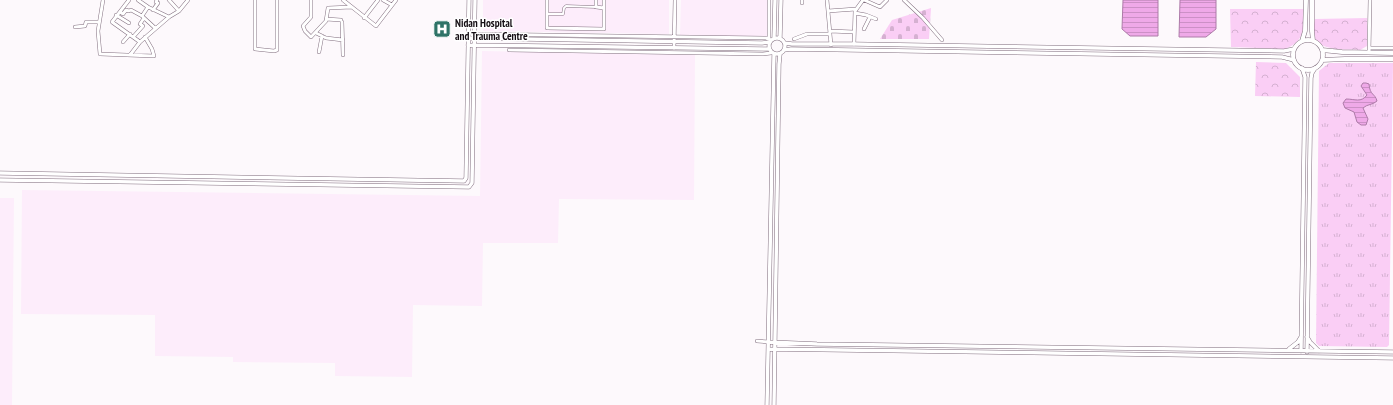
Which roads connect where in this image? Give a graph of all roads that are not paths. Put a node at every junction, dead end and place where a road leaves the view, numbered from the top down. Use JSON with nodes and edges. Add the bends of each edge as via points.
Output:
{"nodes":[{"id":1,"x":103,"y":0,"type":"edge"},
{"id":2,"x":129,"y":0,"type":"edge"},
{"id":3,"x":138,"y":0,"type":"edge"},
{"id":4,"x":158,"y":0,"type":"edge"},
{"id":5,"x":169,"y":0,"type":"edge"},
{"id":6,"x":188,"y":0,"type":"edge"},
{"id":7,"x":255,"y":0,"type":"edge"},
{"id":8,"x":277,"y":0,"type":"edge"},
{"id":9,"x":311,"y":0,"type":"edge"},
{"id":10,"x":343,"y":0,"type":"edge"},
{"id":11,"x":378,"y":0,"type":"edge"},
{"id":12,"x":383,"y":0,"type":"edge"},
{"id":13,"x":396,"y":0,"type":"edge"},
{"id":14,"x":469,"y":0,"type":"edge"},
{"id":15,"x":475,"y":0,"type":"edge"},
{"id":16,"x":547,"y":0,"type":"edge"},
{"id":17,"x":596,"y":0,"type":"edge"},
{"id":18,"x":604,"y":0,"type":"edge"},
{"id":19,"x":675,"y":0,"type":"edge"},
{"id":20,"x":769,"y":0,"type":"edge"},
{"id":21,"x":775,"y":0,"type":"edge"},
{"id":22,"x":781,"y":0,"type":"edge"},
{"id":23,"x":827,"y":0,"type":"edge"},
{"id":24,"x":863,"y":0,"type":"edge"},
{"id":25,"x":887,"y":0,"type":"edge"},
{"id":26,"x":904,"y":0,"type":"edge"},
{"id":27,"x":1306,"y":0,"type":"edge"},
{"id":28,"x":1312,"y":0,"type":"edge"},
{"id":29,"x":1370,"y":0,"type":"edge"},
{"id":30,"x":392,"y":5,"type":"junction"},
{"id":31,"x":148,"y":7,"type":"junction"},
{"id":32,"x":352,"y":7,"type":"junction"},
{"id":33,"x":596,"y":7,"type":"junction"},
{"id":34,"x":604,"y":8,"type":"junction"},
{"id":35,"x":153,"y":10,"type":"junction"},
{"id":36,"x":179,"y":11,"type":"junction"},
{"id":37,"x":828,"y":11,"type":"junction"},
{"id":38,"x":855,"y":11,"type":"junction"},
{"id":39,"x":120,"y":12,"type":"junction"},
{"id":40,"x":547,"y":14,"type":"junction"},
{"id":41,"x":116,"y":16,"type":"junction"},
{"id":42,"x":870,"y":16,"type":"junction"},
{"id":43,"x":143,"y":17,"type":"junction"},
{"id":44,"x":169,"y":17,"type":"junction"},
{"id":45,"x":364,"y":18,"type":"junction"},
{"id":46,"x":326,"y":19,"type":"junction"},
{"id":47,"x":876,"y":19,"type":"dead end"},
{"id":48,"x":99,"y":22,"type":"junction"},
{"id":49,"x":129,"y":23,"type":"dead end"},
{"id":50,"x":75,"y":27,"type":"dead end"},
{"id":51,"x":155,"y":28,"type":"junction"},
{"id":52,"x":864,"y":29,"type":"dead end"},
{"id":53,"x":854,"y":32,"type":"junction"},
{"id":54,"x":316,"y":33,"type":"junction"},
{"id":55,"x":830,"y":33,"type":"junction"},
{"id":56,"x":130,"y":34,"type":"junction"},
{"id":57,"x":475,"y":34,"type":"junction"},
{"id":58,"x":134,"y":36,"type":"junction"},
{"id":59,"x":322,"y":36,"type":"junction"},
{"id":60,"x":674,"y":37,"type":"junction"},
{"id":61,"x":145,"y":38,"type":"junction"},
{"id":62,"x":468,"y":38,"type":"junction"},
{"id":63,"x":780,"y":38,"type":"junction"},
{"id":64,"x":475,"y":39,"type":"junction"},
{"id":65,"x":794,"y":39,"type":"dead end"},
{"id":66,"x":343,"y":40,"type":"junction"},
{"id":67,"x":771,"y":40,"type":"junction"},
{"id":68,"x":942,"y":40,"type":"dead end"},
{"id":69,"x":1302,"y":41,"type":"junction"},
{"id":70,"x":1313,"y":41,"type":"junction"},
{"id":71,"x":123,"y":42,"type":"dead end"},
{"id":72,"x":140,"y":42,"type":"junction"},
{"id":73,"x":674,"y":42,"type":"junction"},
{"id":74,"x":785,"y":43,"type":"junction"},
{"id":75,"x":854,"y":44,"type":"junction"},
{"id":76,"x":869,"y":44,"type":"junction"},
{"id":77,"x":468,"y":45,"type":"junction"},
{"id":78,"x":475,"y":45,"type":"junction"},
{"id":79,"x":831,"y":45,"type":"junction"},
{"id":80,"x":536,"y":48,"type":"junction"},
{"id":81,"x":674,"y":48,"type":"junction"},
{"id":82,"x":1393,"y":48,"type":"edge"},
{"id":83,"x":1294,"y":49,"type":"junction"},
{"id":84,"x":784,"y":50,"type":"junction"},
{"id":85,"x":869,"y":50,"type":"junction"},
{"id":86,"x":1322,"y":50,"type":"junction"},
{"id":87,"x":1369,"y":50,"type":"junction"},
{"id":88,"x":319,"y":52,"type":"dead end"},
{"id":89,"x":771,"y":52,"type":"junction"},
{"id":90,"x":1393,"y":53,"type":"edge"},
{"id":91,"x":780,"y":54,"type":"junction"},
{"id":92,"x":130,"y":55,"type":"junction"},
{"id":93,"x":343,"y":56,"type":"dead end"},
{"id":94,"x":1393,"y":59,"type":"edge"},
{"id":95,"x":1294,"y":60,"type":"junction"},
{"id":96,"x":1322,"y":60,"type":"junction"},
{"id":97,"x":1302,"y":68,"type":"junction"},
{"id":98,"x":1315,"y":68,"type":"junction"},
{"id":99,"x":0,"y":174,"type":"edge"},
{"id":100,"x":0,"y":180,"type":"edge"},
{"id":101,"x":465,"y":180,"type":"junction"},
{"id":102,"x":469,"y":187,"type":"junction"},
{"id":103,"x":1301,"y":336,"type":"junction"},
{"id":104,"x":1307,"y":336,"type":"junction"},
{"id":105,"x":757,"y":341,"type":"dead end"},
{"id":106,"x":769,"y":342,"type":"junction"},
{"id":107,"x":776,"y":342,"type":"junction"},
{"id":108,"x":817,"y":344,"type":"junction"},
{"id":109,"x":768,"y":349,"type":"junction"},
{"id":110,"x":775,"y":349,"type":"junction"},
{"id":111,"x":1227,"y":349,"type":"junction"},
{"id":112,"x":817,"y":350,"type":"junction"},
{"id":113,"x":1288,"y":350,"type":"junction"},
{"id":114,"x":1301,"y":350,"type":"junction"},
{"id":115,"x":1307,"y":351,"type":"junction"},
{"id":116,"x":1319,"y":351,"type":"junction"},
{"id":117,"x":1393,"y":352,"type":"edge"},
{"id":118,"x":1227,"y":355,"type":"junction"},
{"id":119,"x":1301,"y":356,"type":"junction"},
{"id":120,"x":1307,"y":356,"type":"junction"},
{"id":121,"x":1393,"y":358,"type":"edge"},
{"id":122,"x":768,"y":405,"type":"edge"},
{"id":123,"x":774,"y":405,"type":"edge"}],
"edges":[{"from":1,"to":48,"type":"street"},
{"from":2,"to":39,"type":"street"},
{"from":3,"to":31,"type":"street"},
{"from":4,"to":35,"type":"street"},
{"from":5,"to":36,"type":"street"},
{"from":6,"to":36,"type":"street"},
{"from":7,"to":8,"type":"street","via":[[255,49],[274,51],[277,50]]},
{"from":9,"to":54,"type":"street","via":[[310,16],[303,26],[310,36],[313,37]]},
{"from":10,"to":32,"type":"street"},
{"from":11,"to":45,"type":"street"},
{"from":12,"to":30,"type":"street"},
{"from":13,"to":30,"type":"street"},
{"from":14,"to":62,"type":"street"},
{"from":15,"to":57,"type":"street"},
{"from":16,"to":40,"type":"street"},
{"from":17,"to":33,"type":"street"},
{"from":18,"to":34,"type":"street"},
{"from":19,"to":60,"type":"street"},
{"from":20,"to":67,"type":"street"},
{"from":21,"to":67,"type":"street"},
{"from":22,"to":63,"type":"street"},
{"from":23,"to":37,"type":"street"},
{"from":24,"to":25,"type":"street","via":[[880,7]]},
{"from":24,"to":38,"type":"street"},
{"from":26,"to":68,"type":"street"},
{"from":27,"to":69,"type":"main road","via":[[1305,31]]},
{"from":28,"to":70,"type":"main road"},
{"from":29,"to":87,"type":"street"},
{"from":30,"to":45,"type":"street","via":[[376,26]]},
{"from":31,"to":35,"type":"street"},
{"from":31,"to":43,"type":"street"},
{"from":32,"to":45,"type":"street"},
{"from":32,"to":46,"type":"street","via":[[328,8]]},
{"from":33,"to":34,"type":"street"},
{"from":33,"to":40,"type":"street","via":[[566,6],[563,14]]},
{"from":34,"to":40,"type":"street","via":[[604,29],[547,28]]},
{"from":35,"to":44,"type":"street"},
{"from":36,"to":44,"type":"street"},
{"from":37,"to":38,"type":"street"},
{"from":37,"to":55,"type":"street"},
{"from":38,"to":42,"type":"street"},
{"from":38,"to":53,"type":"street"},
{"from":39,"to":41,"type":"street"},
{"from":39,"to":43,"type":"street","via":[[123,14],[126,10],[131,10]]},
{"from":41,"to":49,"type":"street"},
{"from":41,"to":56,"type":"street","via":[[112,23]]},
{"from":42,"to":47,"type":"street"},
{"from":42,"to":52,"type":"street"},
{"from":43,"to":51,"type":"street"},
{"from":43,"to":58,"type":"street","via":[[140,24],[143,26]]},
{"from":44,"to":51,"type":"street"},
{"from":46,"to":54,"type":"street"},
{"from":46,"to":66,"type":"street","via":[[341,21]]},
{"from":48,"to":50,"type":"street","via":[[86,22],[85,26]]},
{"from":48,"to":92,"type":"street","via":[[100,54]]},
{"from":51,"to":61,"type":"street"},
{"from":53,"to":55,"type":"street"},
{"from":53,"to":75,"type":"street"},
{"from":54,"to":59,"type":"street"},
{"from":55,"to":65,"type":"street","via":[[807,34]]},
{"from":55,"to":79,"type":"street"},
{"from":56,"to":58,"type":"street"},
{"from":56,"to":71,"type":"street"},
{"from":57,"to":60,"type":"street"},
{"from":57,"to":64,"type":"street"},
{"from":58,"to":72,"type":"street"},
{"from":59,"to":66,"type":"street"},
{"from":59,"to":88,"type":"street"},
{"from":60,"to":67,"type":"street"},
{"from":60,"to":73,"type":"street"},
{"from":61,"to":72,"type":"street"},
{"from":61,"to":92,"type":"street","via":[[154,56]]},
{"from":62,"to":64,"type":"street"},
{"from":62,"to":77,"type":"street"},
{"from":63,"to":67,"type":"street"},
{"from":63,"to":74,"type":"street"},
{"from":64,"to":73,"type":"street"},
{"from":64,"to":78,"type":"street"},
{"from":66,"to":93,"type":"street"},
{"from":67,"to":73,"type":"street","via":[[762,43]]},
{"from":67,"to":89,"type":"street"},
{"from":69,"to":70,"type":"main road"},
{"from":69,"to":83,"type":"main road"},
{"from":70,"to":86,"type":"main road","via":[[1319,44]]},
{"from":72,"to":92,"type":"street"},
{"from":73,"to":81,"type":"street"},
{"from":74,"to":79,"type":"street"},
{"from":74,"to":84,"type":"street"},
{"from":75,"to":76,"type":"street"},
{"from":75,"to":79,"type":"street"},
{"from":76,"to":83,"type":"street","via":[[1284,51]]},
{"from":76,"to":85,"type":"street"},
{"from":77,"to":78,"type":"street"},
{"from":77,"to":101,"type":"street"},
{"from":78,"to":80,"type":"street","via":[[509,50]]},
{"from":78,"to":102,"type":"street","via":[[472,183]]},
{"from":80,"to":81,"type":"street"},
{"from":80,"to":89,"type":"street","via":[[763,54]]},
{"from":81,"to":89,"type":"street"},
{"from":82,"to":87,"type":"street"},
{"from":83,"to":95,"type":"main road"},
{"from":84,"to":85,"type":"street"},
{"from":84,"to":91,"type":"street"},
{"from":85,"to":95,"type":"street","via":[[1282,57]]},
{"from":86,"to":87,"type":"main road"},
{"from":86,"to":96,"type":"main road"},
{"from":87,"to":90,"type":"main road"},
{"from":89,"to":91,"type":"street"},
{"from":89,"to":106,"type":"street"},
{"from":91,"to":107,"type":"street"},
{"from":94,"to":96,"type":"main road"},
{"from":95,"to":97,"type":"main road"},
{"from":96,"to":98,"type":"main road"},
{"from":97,"to":98,"type":"main road"},
{"from":97,"to":103,"type":"street","via":[[1305,77]]},
{"from":98,"to":104,"type":"street","via":[[1311,78]]},
{"from":99,"to":101,"type":"street"},
{"from":100,"to":102,"type":"street"},
{"from":101,"to":102,"type":"street"},
{"from":103,"to":113,"type":"street"},
{"from":103,"to":114,"type":"street"},
{"from":104,"to":115,"type":"street"},
{"from":104,"to":116,"type":"street"},
{"from":105,"to":106,"type":"street"},
{"from":106,"to":107,"type":"street"},
{"from":106,"to":109,"type":"street"},
{"from":107,"to":108,"type":"street"},
{"from":107,"to":110,"type":"street"},
{"from":108,"to":111,"type":"street"},
{"from":108,"to":112,"type":"street"},
{"from":109,"to":110,"type":"street"},
{"from":109,"to":122,"type":"street"},
{"from":110,"to":112,"type":"street"},
{"from":110,"to":123,"type":"street"},
{"from":111,"to":113,"type":"street"},
{"from":111,"to":118,"type":"street"},
{"from":112,"to":118,"type":"street"},
{"from":113,"to":114,"type":"street"},
{"from":114,"to":115,"type":"street"},
{"from":114,"to":119,"type":"street"},
{"from":115,"to":116,"type":"street"},
{"from":115,"to":120,"type":"street"},
{"from":116,"to":117,"type":"street"},
{"from":118,"to":119,"type":"street"},
{"from":119,"to":120,"type":"street"},
{"from":120,"to":121,"type":"street"}]}
